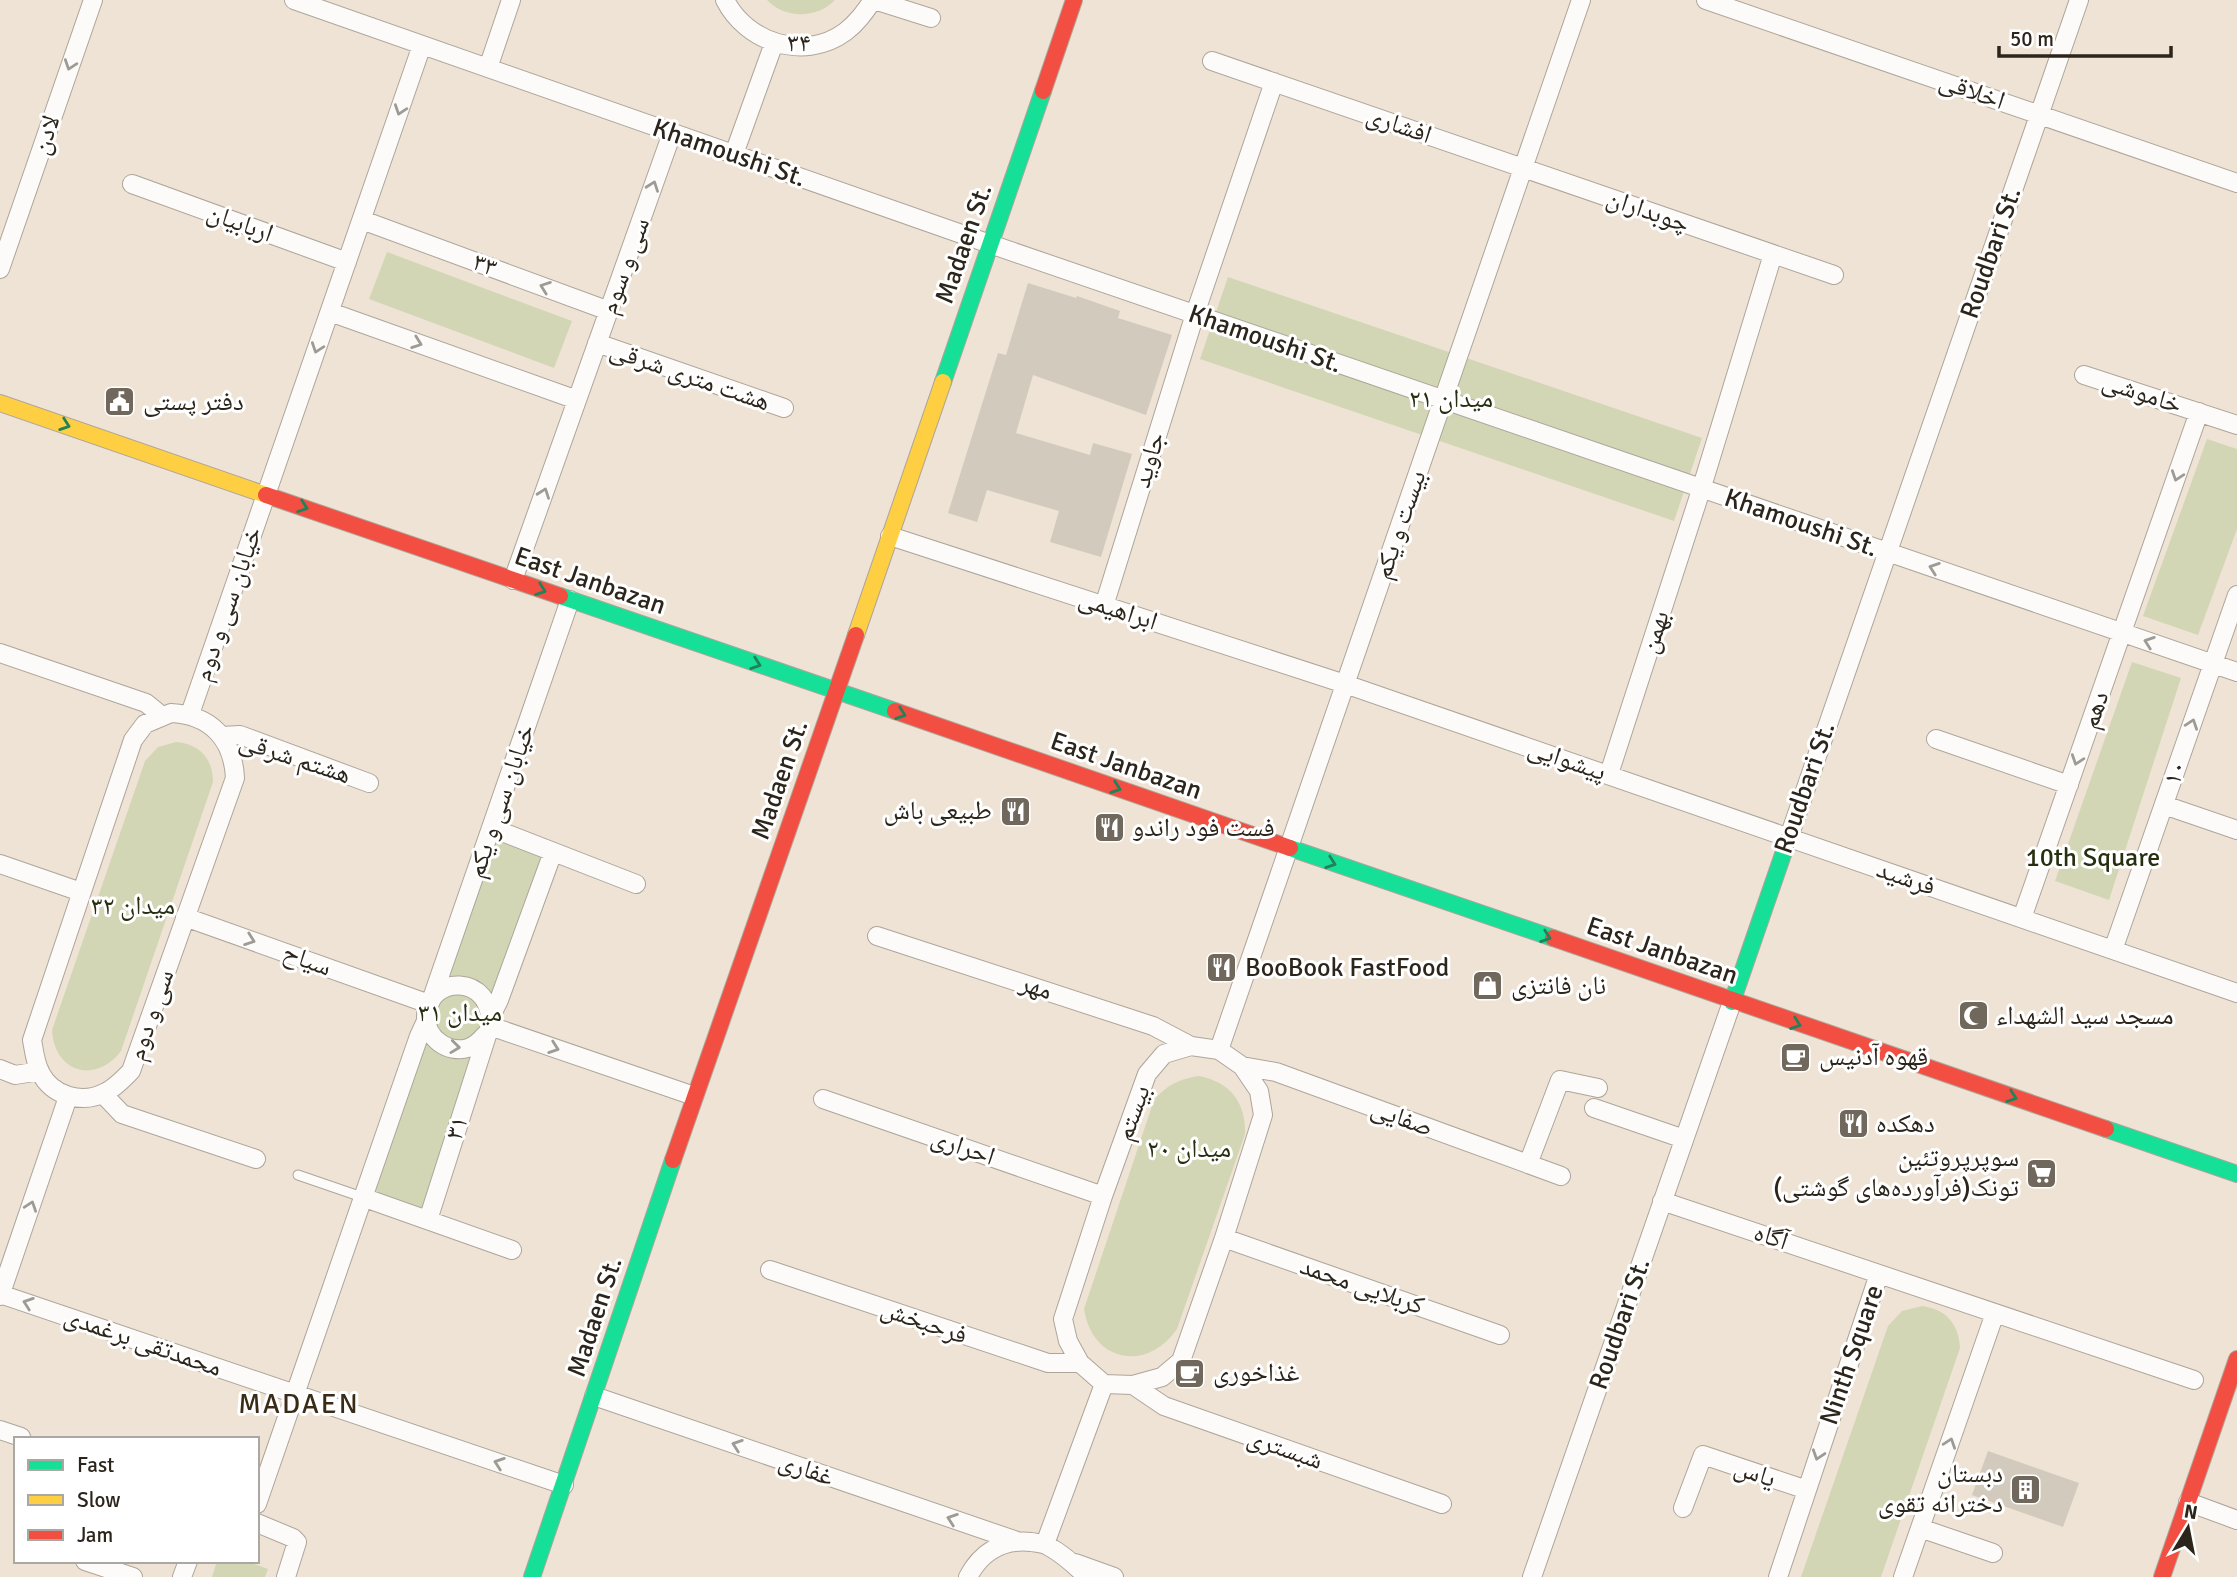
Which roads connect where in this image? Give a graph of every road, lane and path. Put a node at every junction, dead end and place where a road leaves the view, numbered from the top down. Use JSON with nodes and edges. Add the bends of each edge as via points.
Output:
{"nodes":[{"id":1,"x":93,"y":0,"type":"edge"},
{"id":2,"x":294,"y":0,"type":"edge"},
{"id":3,"x":511,"y":0,"type":"edge"},
{"id":4,"x":725,"y":0,"type":"edge"},
{"id":5,"x":874,"y":0,"type":"edge"},
{"id":6,"x":1074,"y":0,"type":"edge"},
{"id":7,"x":1581,"y":0,"type":"edge"},
{"id":8,"x":1706,"y":0,"type":"edge"},
{"id":9,"x":2079,"y":0,"type":"edge"},
{"id":10,"x":931,"y":18,"type":"dead end"},
{"id":11,"x":774,"y":43,"type":"junction"},
{"id":12,"x":422,"y":45,"type":"junction"},
{"id":13,"x":1212,"y":61,"type":"dead end"},
{"id":14,"x":488,"y":68,"type":"junction"},
{"id":15,"x":1274,"y":82,"type":"junction"},
{"id":16,"x":2039,"y":115,"type":"junction"},
{"id":17,"x":672,"y":133,"type":"junction"},
{"id":18,"x":734,"y":155,"type":"junction"},
{"id":19,"x":1523,"y":168,"type":"junction"},
{"id":20,"x":2237,"y":183,"type":"edge"},
{"id":21,"x":132,"y":184,"type":"dead end"},
{"id":22,"x":362,"y":220,"type":"junction"},
{"id":23,"x":990,"y":244,"type":"junction"},
{"id":24,"x":1773,"y":254,"type":"junction"},
{"id":25,"x":347,"y":262,"type":"junction"},
{"id":26,"x":0,"y":269,"type":"edge"},
{"id":27,"x":1834,"y":275,"type":"dead end"},
{"id":28,"x":609,"y":311,"type":"junction"},
{"id":29,"x":330,"y":312,"type":"junction"},
{"id":30,"x":1195,"y":314,"type":"junction"},
{"id":31,"x":597,"y":343,"type":"junction"},
{"id":32,"x":2084,"y":375,"type":"dead end"},
{"id":33,"x":577,"y":400,"type":"junction"},
{"id":34,"x":1443,"y":400,"type":"junction"},
{"id":35,"x":0,"y":403,"type":"edge"},
{"id":36,"x":784,"y":408,"type":"dead end"},
{"id":37,"x":2200,"y":412,"type":"junction"},
{"id":38,"x":2237,"y":425,"type":"edge"},
{"id":39,"x":1701,"y":490,"type":"junction"},
{"id":40,"x":266,"y":495,"type":"junction"},
{"id":41,"x":890,"y":536,"type":"junction"},
{"id":42,"x":1887,"y":552,"type":"junction"},
{"id":43,"x":513,"y":580,"type":"junction"},
{"id":44,"x":2237,"y":595,"type":"edge"},
{"id":45,"x":570,"y":600,"type":"junction"},
{"id":46,"x":1104,"y":606,"type":"junction"},
{"id":47,"x":2122,"y":633,"type":"junction"},
{"id":48,"x":0,"y":653,"type":"edge"},
{"id":49,"x":2213,"y":664,"type":"junction"},
{"id":50,"x":2237,"y":672,"type":"edge"},
{"id":51,"x":1345,"y":684,"type":"junction"},
{"id":52,"x":836,"y":692,"type":"junction"},
{"id":53,"x":190,"y":714,"type":"junction"},
{"id":54,"x":162,"y":716,"type":"junction"},
{"id":55,"x":222,"y":736,"type":"junction"},
{"id":56,"x":1936,"y":739,"type":"dead end"},
{"id":57,"x":1609,"y":774,"type":"junction"},
{"id":58,"x":369,"y":783,"type":"dead end"},
{"id":59,"x":2069,"y":785,"type":"junction"},
{"id":60,"x":2164,"y":805,"type":"junction"},
{"id":61,"x":492,"y":828,"type":"junction"},
{"id":62,"x":2237,"y":830,"type":"edge"},
{"id":63,"x":1789,"y":837,"type":"junction"},
{"id":64,"x":1289,"y":848,"type":"junction"},
{"id":65,"x":553,"y":852,"type":"junction"},
{"id":66,"x":0,"y":864,"type":"edge"},
{"id":67,"x":636,"y":884,"type":"dead end"},
{"id":68,"x":81,"y":892,"type":"junction"},
{"id":69,"x":185,"y":917,"type":"junction"},
{"id":70,"x":2022,"y":918,"type":"junction"},
{"id":71,"x":877,"y":936,"type":"dead end"},
{"id":72,"x":2113,"y":950,"type":"junction"},
{"id":73,"x":2237,"y":993,"type":"edge"},
{"id":74,"x":1732,"y":1002,"type":"junction"},
{"id":75,"x":429,"y":1009,"type":"junction"},
{"id":76,"x":489,"y":1026,"type":"junction"},
{"id":77,"x":1191,"y":1046,"type":"junction"},
{"id":78,"x":1219,"y":1050,"type":"junction"},
{"id":79,"x":1242,"y":1066,"type":"junction"},
{"id":80,"x":0,"y":1069,"type":"edge"},
{"id":81,"x":40,"y":1071,"type":"junction"},
{"id":82,"x":1598,"y":1088,"type":"dead end"},
{"id":83,"x":103,"y":1094,"type":"junction"},
{"id":84,"x":694,"y":1096,"type":"junction"},
{"id":85,"x":68,"y":1097,"type":"junction"},
{"id":86,"x":823,"y":1099,"type":"dead end"},
{"id":87,"x":1594,"y":1108,"type":"dead end"},
{"id":88,"x":1684,"y":1139,"type":"junction"},
{"id":89,"x":256,"y":1159,"type":"dead end"},
{"id":90,"x":1528,"y":1164,"type":"junction"},
{"id":91,"x":2237,"y":1174,"type":"edge"},
{"id":92,"x":298,"y":1175,"type":"dead end"},
{"id":93,"x":1561,"y":1176,"type":"dead end"},
{"id":94,"x":1103,"y":1196,"type":"junction"},
{"id":95,"x":365,"y":1198,"type":"junction"},
{"id":96,"x":1662,"y":1201,"type":"junction"},
{"id":97,"x":428,"y":1220,"type":"junction"},
{"id":98,"x":1224,"y":1238,"type":"junction"},
{"id":99,"x":512,"y":1250,"type":"dead end"},
{"id":100,"x":770,"y":1270,"type":"dead end"},
{"id":101,"x":1879,"y":1274,"type":"junction"},
{"id":102,"x":0,"y":1294,"type":"edge"},
{"id":103,"x":1995,"y":1313,"type":"junction"},
{"id":104,"x":1500,"y":1335,"type":"dead end"},
{"id":105,"x":2237,"y":1359,"type":"edge"},
{"id":106,"x":1080,"y":1363,"type":"junction"},
{"id":107,"x":2194,"y":1380,"type":"dead end"},
{"id":108,"x":1104,"y":1384,"type":"junction"},
{"id":109,"x":1133,"y":1385,"type":"junction"},
{"id":110,"x":297,"y":1394,"type":"junction"},
{"id":111,"x":594,"y":1396,"type":"junction"},
{"id":112,"x":0,"y":1430,"type":"edge"},
{"id":113,"x":21,"y":1437,"type":"edge"},
{"id":114,"x":564,"y":1485,"type":"junction"},
{"id":115,"x":1807,"y":1490,"type":"junction"},
{"id":116,"x":259,"y":1498,"type":"edge"},
{"id":117,"x":2188,"y":1502,"type":"junction"},
{"id":118,"x":1442,"y":1504,"type":"dead end"},
{"id":119,"x":1683,"y":1508,"type":"dead end"},
{"id":120,"x":2237,"y":1520,"type":"edge"},
{"id":121,"x":259,"y":1524,"type":"edge"},
{"id":122,"x":1920,"y":1528,"type":"junction"},
{"id":123,"x":1017,"y":1541,"type":"junction"},
{"id":124,"x":1045,"y":1544,"type":"junction"},
{"id":125,"x":1993,"y":1553,"type":"dead end"},
{"id":126,"x":1073,"y":1562,"type":"junction"},
{"id":127,"x":91,"y":1563,"type":"edge"},
{"id":128,"x":133,"y":1577,"type":"edge"},
{"id":129,"x":286,"y":1577,"type":"edge"},
{"id":130,"x":532,"y":1577,"type":"edge"},
{"id":131,"x":968,"y":1577,"type":"edge"},
{"id":132,"x":1087,"y":1577,"type":"edge"},
{"id":133,"x":1114,"y":1577,"type":"edge"},
{"id":134,"x":1532,"y":1577,"type":"edge"},
{"id":135,"x":1778,"y":1577,"type":"edge"},
{"id":136,"x":1903,"y":1577,"type":"edge"},
{"id":137,"x":2162,"y":1577,"type":"edge"}],
"edges":[{"from":1,"to":26,"type":"street","name":"لادن","one_way":true},
{"from":2,"to":12,"type":"street","name":"Khamoushi St."},
{"from":3,"to":14,"type":"street"},
{"from":4,"to":11,"type":"street","name":"۳۴","via":[[750,31]]},
{"from":5,"to":10,"type":"street"},
{"from":5,"to":11,"type":"street","name":"۳۴","via":[[842,34],[821,44],[797,47]]},
{"from":6,"to":23,"type":"main road","name":"Madaen St."},
{"from":7,"to":19,"type":"street","name":"بیست و یکم"},
{"from":8,"to":16,"type":"street","name":"اخلاقی"},
{"from":9,"to":16,"type":"street","name":"Roudbari St."},
{"from":11,"to":18,"type":"street"},
{"from":12,"to":14,"type":"street","name":"Khamoushi St."},
{"from":12,"to":22,"type":"street","one_way":true},
{"from":13,"to":15,"type":"street","name":"افشاری"},
{"from":14,"to":17,"type":"street","name":"Khamoushi St."},
{"from":15,"to":19,"type":"street","name":"افشاری"},
{"from":15,"to":30,"type":"street"},
{"from":16,"to":20,"type":"street","name":"اخلاقی"},
{"from":16,"to":42,"type":"street","name":"Roudbari St."},
{"from":17,"to":18,"type":"street","name":"Khamoushi St."},
{"from":28,"to":17,"type":"street","name":"سی و سوم","one_way":true},
{"from":18,"to":23,"type":"street","name":"Khamoushi St."},
{"from":19,"to":24,"type":"street","name":"چوبداران"},
{"from":19,"to":34,"type":"street","name":"بیست و یکم"},
{"from":21,"to":25,"type":"street","name":"اربابیان"},
{"from":22,"to":25,"type":"street"},
{"from":28,"to":22,"type":"street","name":"۳۳","one_way":true},
{"from":23,"to":30,"type":"street","name":"Khamoushi St."},
{"from":23,"to":41,"type":"main road","name":"Madaen St."},
{"from":24,"to":27,"type":"street","name":"چوبداران"},
{"from":24,"to":39,"type":"street"},
{"from":25,"to":29,"type":"street"},
{"from":28,"to":31,"type":"street","name":"سی و سوم"},
{"from":29,"to":33,"type":"street","one_way":true},
{"from":29,"to":40,"type":"street","one_way":true},
{"from":30,"to":34,"type":"street","name":"Khamoushi St."},
{"from":30,"to":46,"type":"street","name":"جاوید"},
{"from":31,"to":33,"type":"street","name":"سی و سوم"},
{"from":31,"to":36,"type":"street","name":"هشت متری شرقی"},
{"from":32,"to":37,"type":"street","name":"خاموشی"},
{"from":43,"to":33,"type":"street","name":"سی و سوم","one_way":true},
{"from":34,"to":39,"type":"street","name":"Khamoushi St."},
{"from":34,"to":51,"type":"street","name":"بیست و یکم"},
{"from":35,"to":40,"type":"main road","name":"East Janbazan","one_way":true},
{"from":37,"to":38,"type":"street","name":"خاموشی"},
{"from":37,"to":47,"type":"street","name":"دهم","one_way":true},
{"from":39,"to":42,"type":"street","name":"Khamoushi St."},
{"from":39,"to":57,"type":"street","name":"بهمن"},
{"from":40,"to":43,"type":"main road","name":"East Janbazan","one_way":true},
{"from":40,"to":53,"type":"street","name":"خیابان سی و دوم"},
{"from":41,"to":46,"type":"street","name":"ابراهیمی"},
{"from":41,"to":52,"type":"main road","name":"Madaen St."},
{"from":47,"to":42,"type":"street","name":"Khamoushi St.","one_way":true},
{"from":42,"to":63,"type":"street","name":"Roudbari St."},
{"from":43,"to":45,"type":"main road","name":"East Janbazan","one_way":true},
{"from":44,"to":49,"type":"street","name":"۱۰"},
{"from":45,"to":52,"type":"main road","name":"East Janbazan","one_way":true},
{"from":45,"to":61,"type":"street","name":"خیابان سی و یکم"},
{"from":46,"to":51,"type":"street","name":"ابراهیمی"},
{"from":49,"to":47,"type":"street","name":"Khamoushi St.","one_way":true},
{"from":47,"to":59,"type":"street","name":"دهم","one_way":true},
{"from":48,"to":54,"type":"street","via":[[146,703]]},
{"from":49,"to":50,"type":"street","name":"Khamoushi St."},
{"from":60,"to":49,"type":"street","name":"۱۰","one_way":true},
{"from":51,"to":57,"type":"street","name":"پیشوایی"},
{"from":51,"to":64,"type":"street","name":"بیست و یکم"},
{"from":52,"to":64,"type":"main road","name":"East Janbazan","one_way":true},
{"from":52,"to":84,"type":"main road","name":"Madaen St."},
{"from":53,"to":54,"type":"street"},
{"from":53,"to":55,"type":"street"},
{"from":54,"to":68,"type":"street","via":[[145,724],[133,740]]},
{"from":55,"to":58,"type":"street","name":"هشتم شرقی","via":[[240,735]]},
{"from":55,"to":69,"type":"street","name":"سی و دوم","via":[[232,756],[235,778]]},
{"from":56,"to":59,"type":"street"},
{"from":57,"to":63,"type":"street","name":"پیشوایی"},
{"from":59,"to":70,"type":"street","name":"دهم"},
{"from":60,"to":62,"type":"street"},
{"from":60,"to":72,"type":"street","name":"۱۰"},
{"from":61,"to":65,"type":"street"},
{"from":61,"to":75,"type":"street","name":"خیابان سی و یکم"},
{"from":63,"to":70,"type":"street","name":"فرشید"},
{"from":63,"to":74,"type":"main road","name":"Roudbari St."},
{"from":64,"to":74,"type":"main road","name":"East Janbazan","one_way":true},
{"from":64,"to":78,"type":"street","name":"بیست و یکم"},
{"from":65,"to":67,"type":"street"},
{"from":65,"to":76,"type":"street","name":"۳۱"},
{"from":66,"to":68,"type":"street"},
{"from":68,"to":81,"type":"street","via":[[32,1040]]},
{"from":69,"to":75,"type":"street","name":"سیاح","one_way":true},
{"from":69,"to":83,"type":"street","name":"سی و دوم","via":[[131,1072]]},
{"from":70,"to":72,"type":"street"},
{"from":71,"to":77,"type":"street","name":"مهر","via":[[1153,1026]]},
{"from":72,"to":73,"type":"street"},
{"from":74,"to":88,"type":"street","name":"Roudbari St."},
{"from":74,"to":91,"type":"main road","name":"East Janbazan","one_way":true},
{"from":75,"to":76,"type":"street","one_way":true,"via":[[430,1032],[446,1047],[468,1048],[478,1043]]},
{"from":75,"to":76,"type":"street","via":[[437,993],[467,986],[489,1006]]},
{"from":75,"to":95,"type":"street","name":"خیابان سی و یکم"},
{"from":76,"to":84,"type":"street","one_way":true},
{"from":76,"to":97,"type":"street","name":"۳۱"},
{"from":77,"to":78,"type":"street"},
{"from":77,"to":94,"type":"street","name":"بیستم","via":[[1164,1054],[1147,1074]]},
{"from":78,"to":79,"type":"street"},
{"from":79,"to":90,"type":"street","name":"صفایی","via":[[1276,1072]]},
{"from":79,"to":98,"type":"street","via":[[1259,1091],[1263,1115]]},
{"from":80,"to":81,"type":"street","via":[[15,1074]]},
{"from":81,"to":85,"type":"street","via":[[50,1086]]},
{"from":82,"to":90,"type":"street","via":[[1560,1080]]},
{"from":83,"to":85,"type":"street"},
{"from":83,"to":89,"type":"street","via":[[122,1114]]},
{"from":84,"to":111,"type":"main road","name":"Madaen St."},
{"from":102,"to":85,"type":"street","one_way":true},
{"from":86,"to":94,"type":"street","name":"احراری"},
{"from":87,"to":88,"type":"street"},
{"from":88,"to":96,"type":"street","name":"Roudbari St."},
{"from":90,"to":93,"type":"street","name":"صفایی"},
{"from":92,"to":95,"type":"lane"},
{"from":94,"to":106,"type":"street","name":"بیستم","via":[[1063,1319]]},
{"from":95,"to":97,"type":"street"},
{"from":95,"to":110,"type":"street","name":"خیابان سی و یکم"},
{"from":96,"to":101,"type":"street","name":"آگاه"},
{"from":96,"to":134,"type":"street","name":"Roudbari St."},
{"from":97,"to":99,"type":"street"},
{"from":98,"to":104,"type":"street","name":"کربلایی محمد"},
{"from":98,"to":109,"type":"street","via":[[1181,1361],[1162,1377]]},
{"from":100,"to":106,"type":"street","name":"فرحبخش","via":[[1048,1363]]},
{"from":101,"to":103,"type":"street","name":"Ninth Square"},
{"from":101,"to":115,"type":"street","name":"Ninth Square","one_way":true},
{"from":110,"to":102,"type":"street","name":"محمدتقی برغمدی","one_way":true},
{"from":103,"to":107,"type":"street"},
{"from":122,"to":103,"type":"street","one_way":true},
{"from":105,"to":117,"type":"main road"},
{"from":106,"to":108,"type":"street","name":"بیستم"},
{"from":108,"to":109,"type":"street"},
{"from":108,"to":124,"type":"street"},
{"from":109,"to":118,"type":"street","name":"شبستری","via":[[1164,1406]]},
{"from":114,"to":110,"type":"street","name":"محمدتقی برغمدی","one_way":true},
{"from":110,"to":116,"type":"street","name":"خیابان سی و یکم"},
{"from":111,"to":114,"type":"main road","name":"Madaen St."},
{"from":123,"to":111,"type":"street","name":"غفاری","one_way":true},
{"from":112,"to":113,"type":"street"},
{"from":114,"to":130,"type":"main road","name":"Madaen St."},
{"from":115,"to":119,"type":"street","name":"یاس","via":[[1703,1455]]},
{"from":115,"to":135,"type":"street","name":"Ninth Square"},
{"from":117,"to":120,"type":"street"},
{"from":117,"to":137,"type":"main road"},
{"from":121,"to":129,"type":"street","via":[[297,1542]]},
{"from":122,"to":125,"type":"street"},
{"from":122,"to":136,"type":"street"},
{"from":123,"to":124,"type":"street","name":"غفاری"},
{"from":123,"to":131,"type":"street","via":[[996,1546],[982,1556]]},
{"from":124,"to":126,"type":"street"},
{"from":126,"to":132,"type":"street"},
{"from":126,"to":133,"type":"street"},
{"from":127,"to":128,"type":"street"}]}
